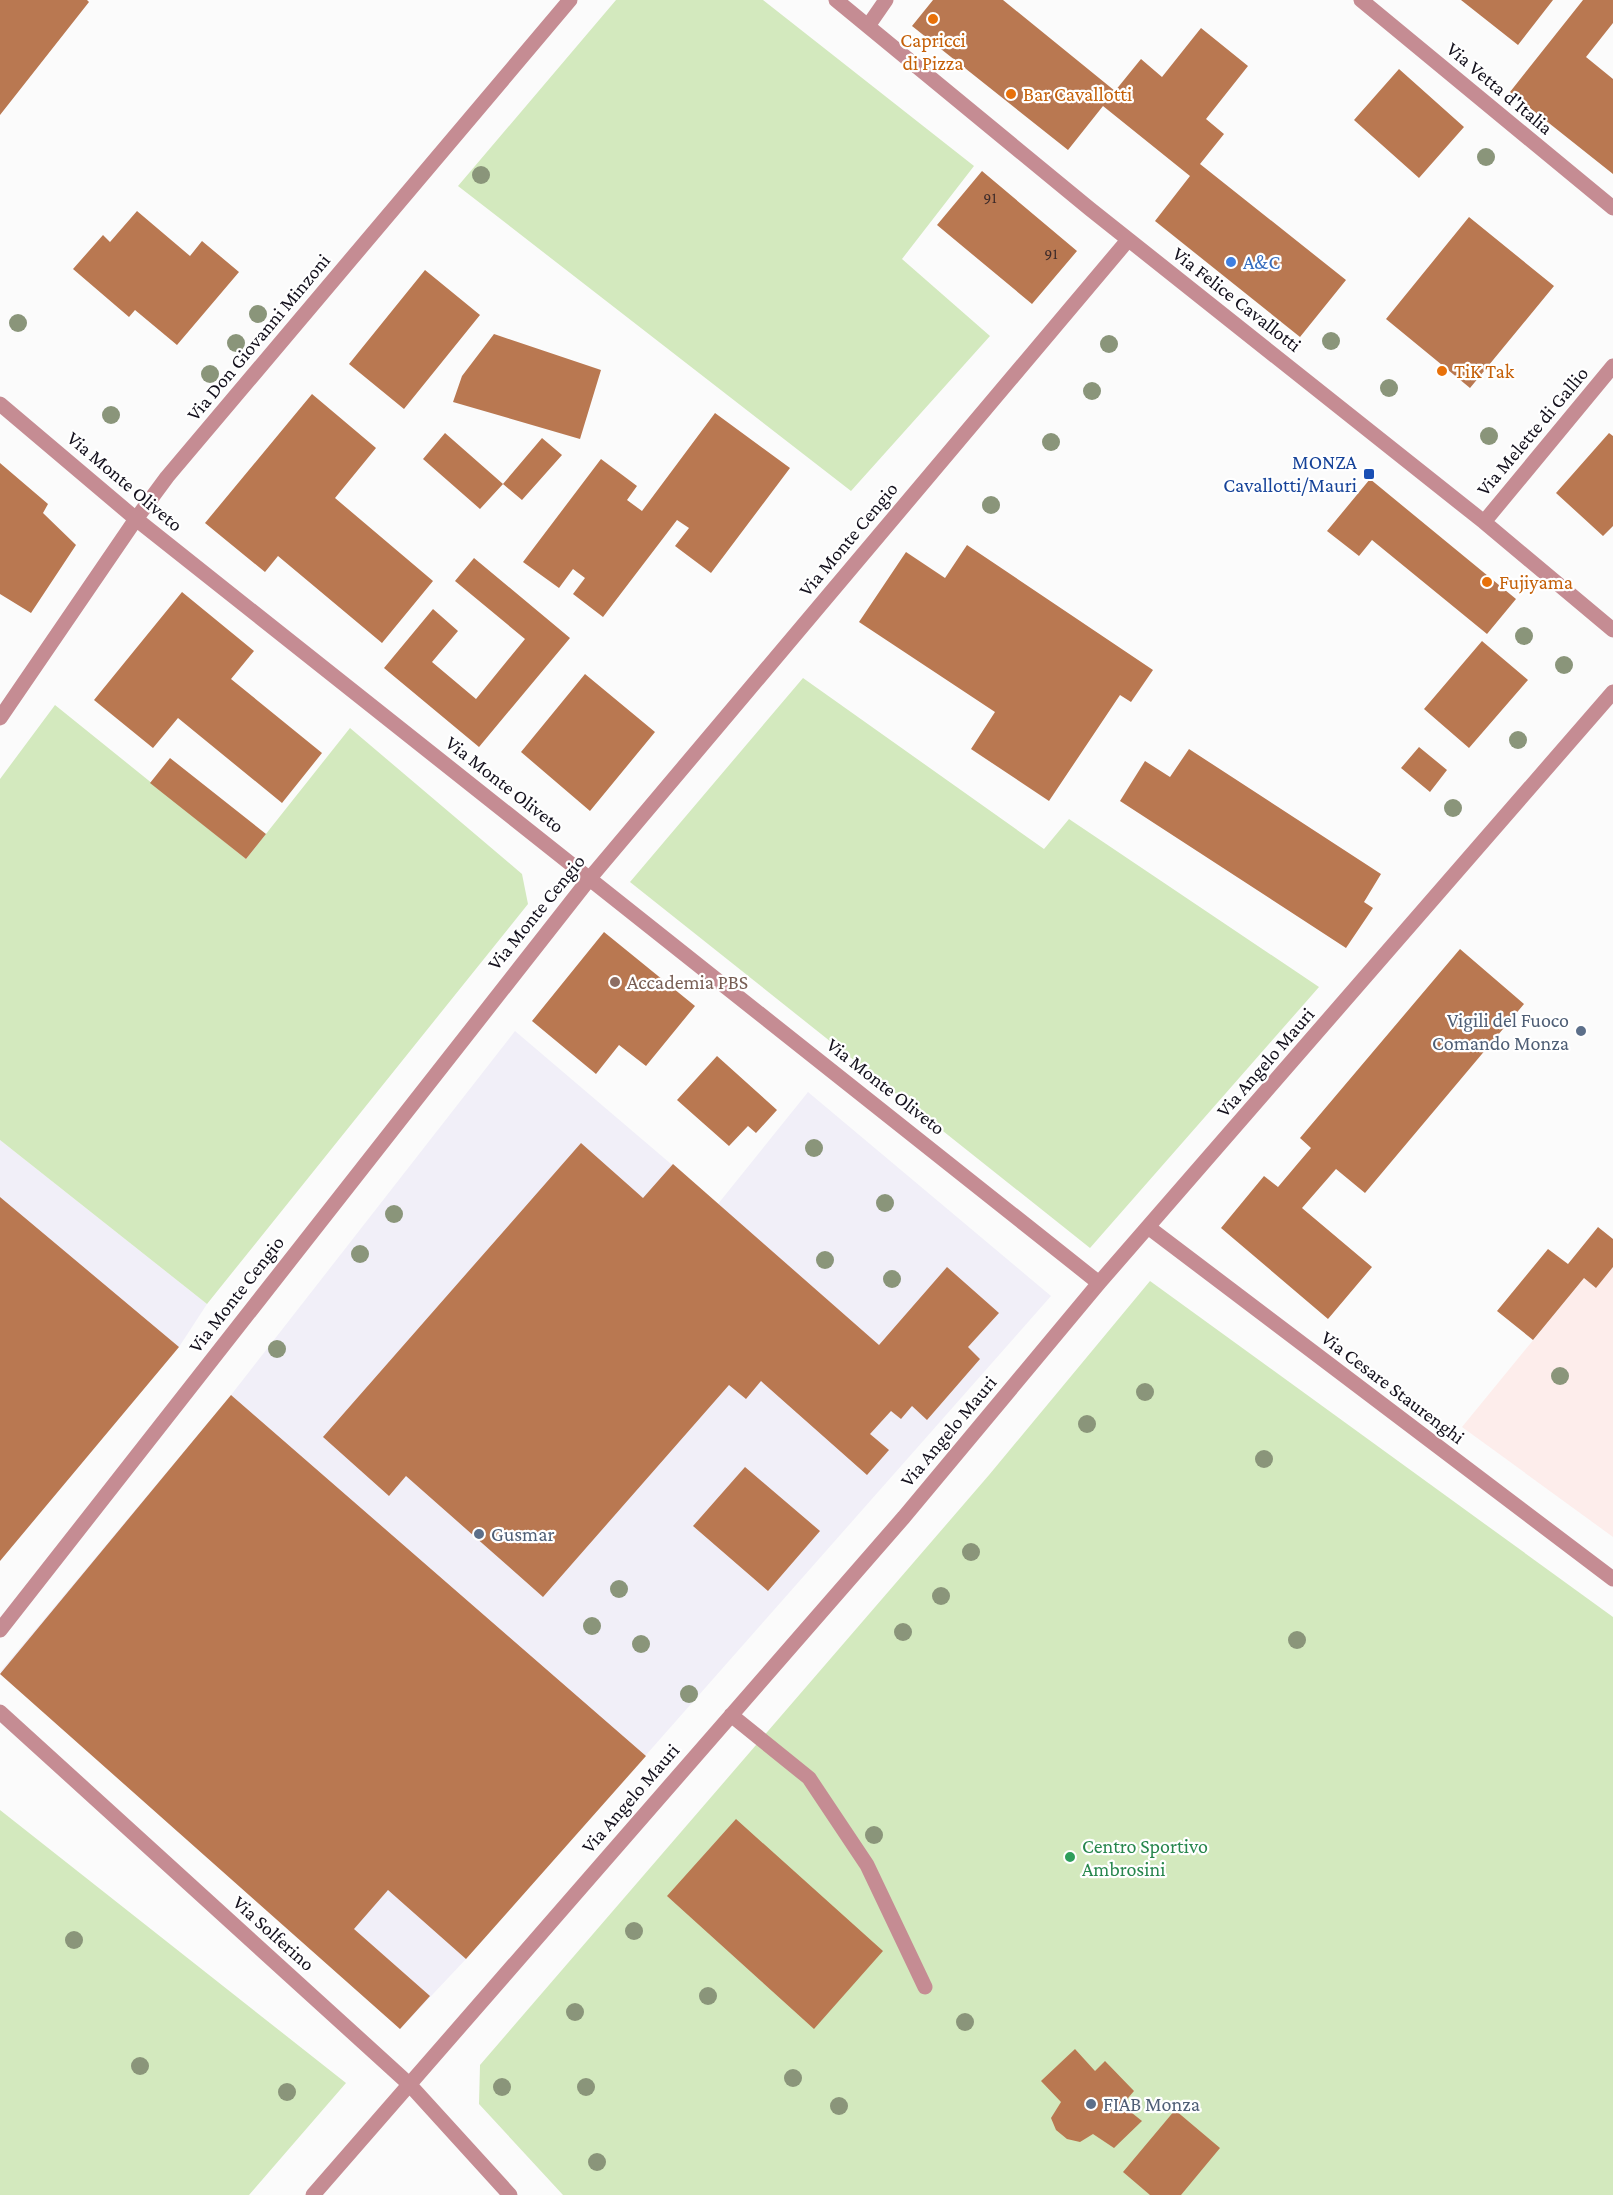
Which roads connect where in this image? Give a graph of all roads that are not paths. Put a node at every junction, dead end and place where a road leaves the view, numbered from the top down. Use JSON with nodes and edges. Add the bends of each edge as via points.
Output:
{"nodes":[{"id":1,"x":570,"y":0,"type":"edge"},
{"id":2,"x":836,"y":0,"type":"edge"},
{"id":3,"x":886,"y":0,"type":"edge"},
{"id":4,"x":1361,"y":0,"type":"edge"},
{"id":5,"x":868,"y":26,"type":"junction"},
{"id":6,"x":1613,"y":208,"type":"edge"},
{"id":7,"x":1128,"y":240,"type":"junction"},
{"id":8,"x":1613,"y":366,"type":"edge"},
{"id":9,"x":0,"y":404,"type":"edge"},
{"id":10,"x":136,"y":519,"type":"junction"},
{"id":11,"x":1484,"y":522,"type":"junction"},
{"id":12,"x":1613,"y":630,"type":"edge"},
{"id":13,"x":1613,"y":692,"type":"edge"},
{"id":14,"x":0,"y":718,"type":"edge"},
{"id":15,"x":590,"y":878,"type":"junction"},
{"id":16,"x":1148,"y":1227,"type":"junction"},
{"id":17,"x":1099,"y":1283,"type":"junction"},
{"id":18,"x":1613,"y":1579,"type":"edge"},
{"id":19,"x":0,"y":1629,"type":"edge"},
{"id":20,"x":0,"y":1712,"type":"edge"},
{"id":21,"x":731,"y":1715,"type":"junction"},
{"id":22,"x":925,"y":1987,"type":"dead end"},
{"id":23,"x":409,"y":2084,"type":"junction"},
{"id":24,"x":313,"y":2195,"type":"edge"},
{"id":25,"x":510,"y":2195,"type":"edge"}],
"edges":[{"from":1,"to":10,"type":"street","name":"Via Don Giovanni Minzoni"},
{"from":2,"to":5,"type":"street","name":"Via Felice Cavallotti"},
{"from":3,"to":5,"type":"street"},
{"from":4,"to":6,"type":"street","name":"Via Vetta d'Italia"},
{"from":5,"to":7,"type":"street","name":"Via Felice Cavallotti"},
{"from":7,"to":11,"type":"street","name":"Via Felice Cavallotti"},
{"from":7,"to":15,"type":"street","name":"Via Monte Cengio"},
{"from":8,"to":11,"type":"street","name":"Via Melette di Gallio"},
{"from":9,"to":10,"type":"street","name":"Via Monte Oliveto"},
{"from":10,"to":14,"type":"street","name":"Via Don Giovanni Minzoni"},
{"from":10,"to":15,"type":"street","name":"Via Monte Oliveto"},
{"from":11,"to":12,"type":"street","name":"Via Felice Cavallotti"},
{"from":13,"to":16,"type":"street","name":"Via Angelo Mauri"},
{"from":15,"to":17,"type":"street","name":"Via Monte Oliveto"},
{"from":15,"to":19,"type":"street","name":"Via Monte Cengio"},
{"from":16,"to":17,"type":"street","name":"Via Angelo Mauri"},
{"from":16,"to":18,"type":"street","name":"Via Cesare Staurenghi"},
{"from":17,"to":21,"type":"street","name":"Via Angelo Mauri","via":[[904,1517]]},
{"from":20,"to":23,"type":"street","name":"Via Solferino"},
{"from":21,"to":22,"type":"street","via":[[809,1778],[867,1865]]},
{"from":21,"to":23,"type":"street","name":"Via Angelo Mauri"},
{"from":23,"to":24,"type":"street","name":"Via Angelo Mauri"},
{"from":23,"to":25,"type":"street","name":"Via Solferino"}]}
